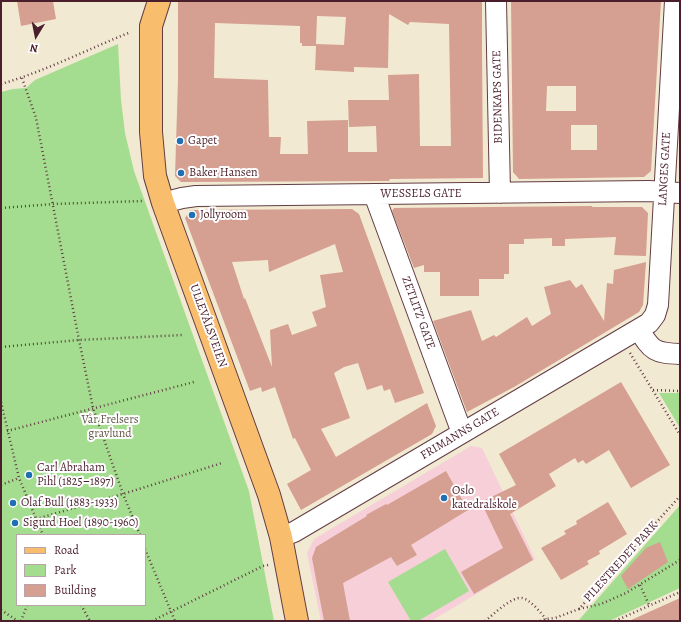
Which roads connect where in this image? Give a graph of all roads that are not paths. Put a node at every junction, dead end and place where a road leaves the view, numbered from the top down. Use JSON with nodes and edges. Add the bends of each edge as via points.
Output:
{"nodes":[{"id":1,"x":144,"y":1,"type":"edge"},
{"id":2,"x":159,"y":1,"type":"edge"},
{"id":3,"x":496,"y":1,"type":"edge"},
{"id":4,"x":675,"y":1,"type":"edge"},
{"id":5,"x":141,"y":29,"type":"junction"},
{"id":6,"x":500,"y":193,"type":"junction"},
{"id":7,"x":672,"y":193,"type":"edge"},
{"id":8,"x":374,"y":194,"type":"junction"},
{"id":9,"x":155,"y":202,"type":"junction"},
{"id":10,"x":639,"y":329,"type":"junction"},
{"id":11,"x":680,"y":354,"type":"edge"},
{"id":12,"x":462,"y":433,"type":"junction"},
{"id":13,"x":280,"y":537,"type":"junction"},
{"id":14,"x":297,"y":621,"type":"edge"}],
"edges":[{"from":1,"to":5,"type":"main road","name":"ULLEVÅLSVEIEN"},
{"from":2,"to":5,"type":"main road","name":"ULLEVÅLSVEIEN"},
{"from":3,"to":6,"type":"street","name":"BIDENKAPS GATE"},
{"from":4,"to":7,"type":"street","name":"LANGES GATE"},
{"from":5,"to":9,"type":"main road","name":"ULLEVÅLSVEIEN","via":[[155,176]]},
{"from":6,"to":7,"type":"street","name":"WESSELS GATE"},
{"from":6,"to":8,"type":"street","name":"WESSELS GATE"},
{"from":7,"to":10,"type":"street","name":"LANGES GATE","via":[[658,305],[649,323]]},
{"from":8,"to":9,"type":"street","name":"WESSELS GATE","via":[[196,196]]},
{"from":8,"to":12,"type":"street","name":"ZETLITZ’ GATE"},
{"from":9,"to":13,"type":"main road","name":"ULLEVÅLSVEIEN","via":[[269,495]]},
{"from":10,"to":11,"type":"street","via":[[648,345],[656,350]]},
{"from":10,"to":12,"type":"street","name":"FRIMANNS GATE"},
{"from":12,"to":13,"type":"street","name":"FRIMANNS GATE","via":[[294,532]]},
{"from":13,"to":14,"type":"main road","name":"ULLEVÅLSVEIEN"}]}
